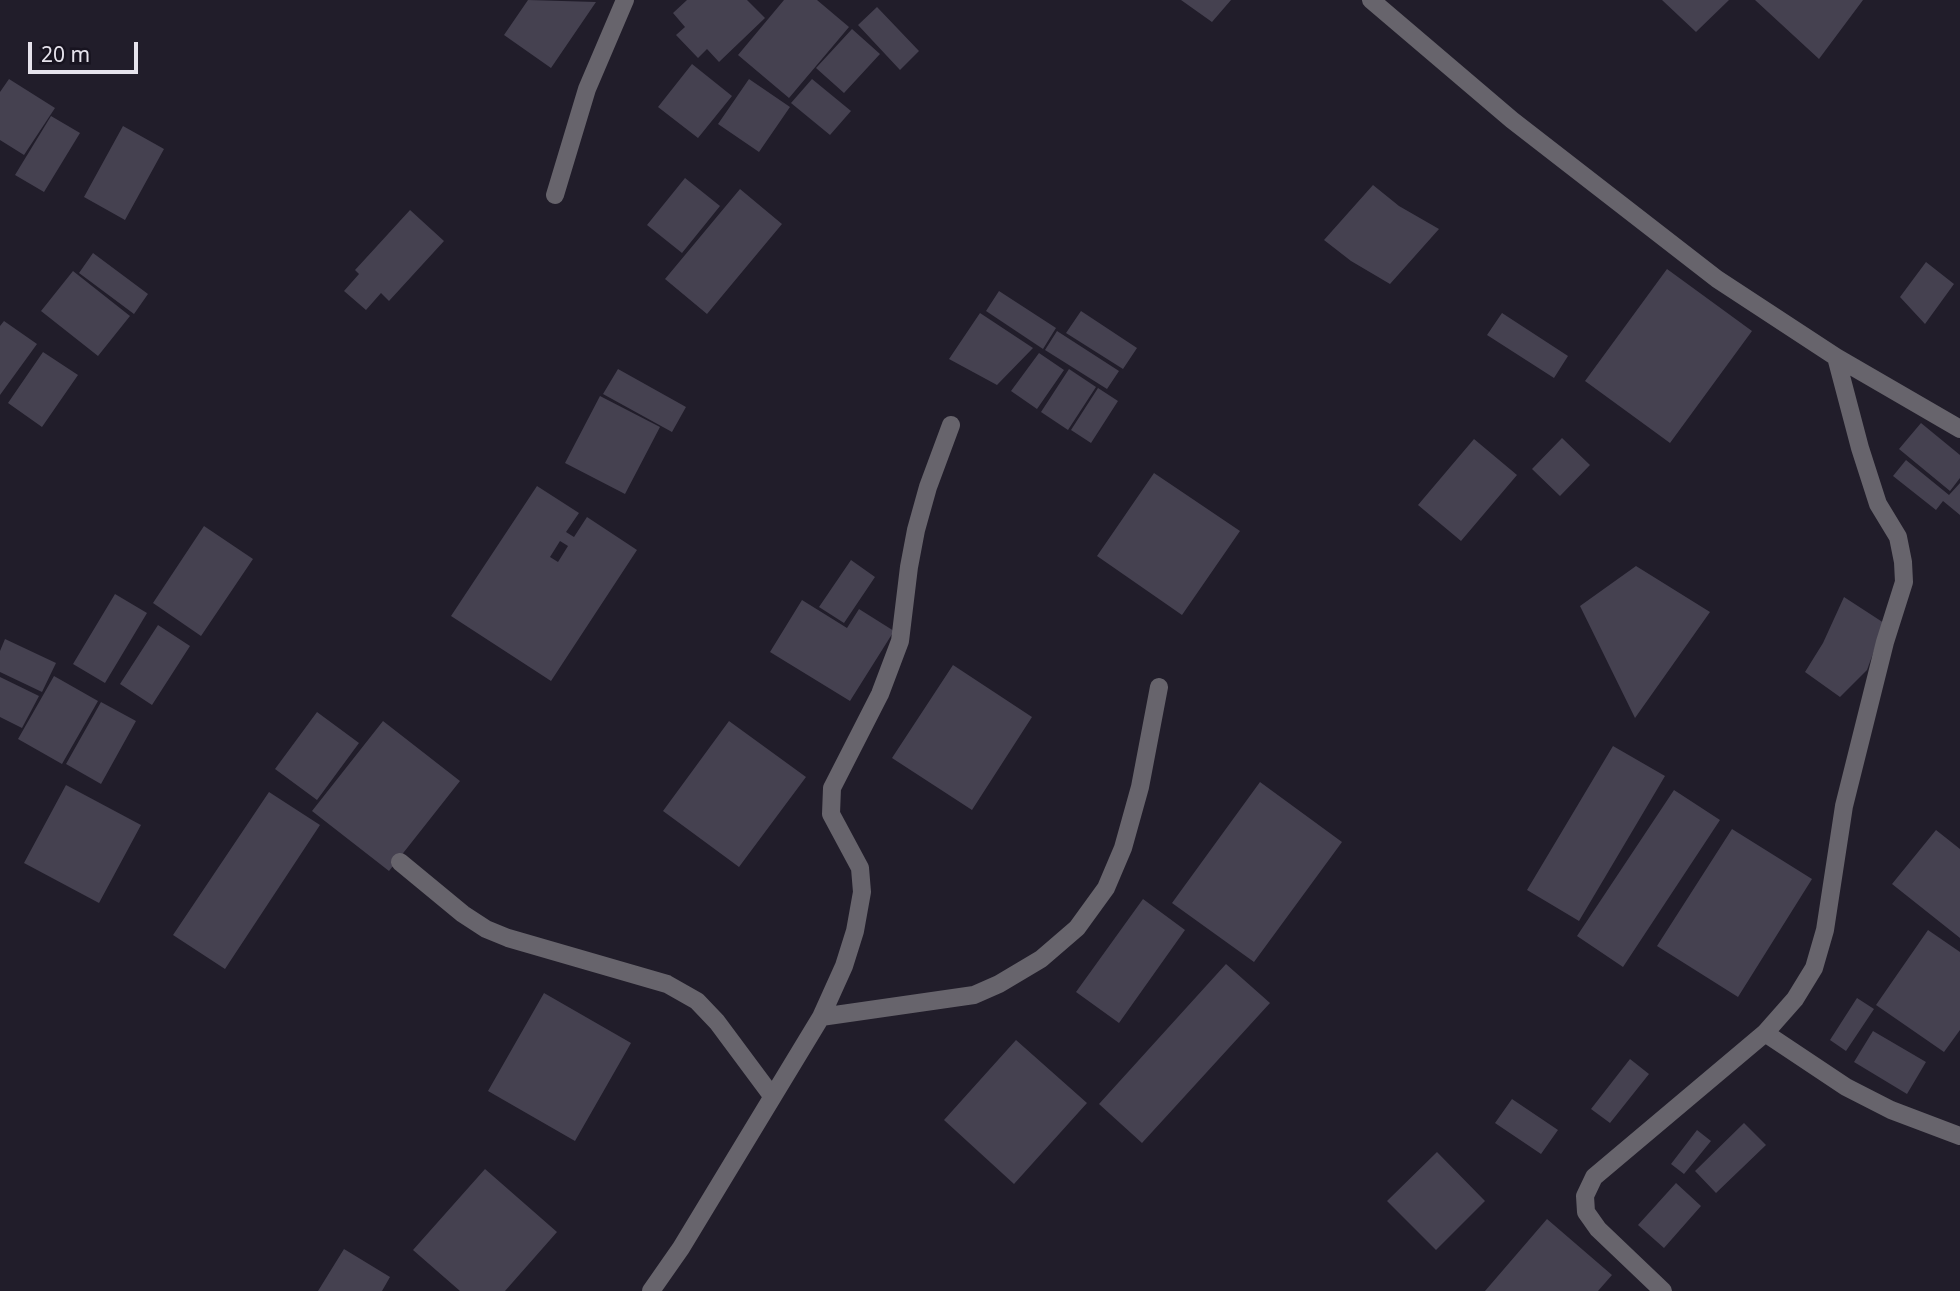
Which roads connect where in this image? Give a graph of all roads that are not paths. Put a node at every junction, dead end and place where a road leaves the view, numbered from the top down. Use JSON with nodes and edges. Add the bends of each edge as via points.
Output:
{"nodes":[{"id":1,"x":625,"y":0,"type":"edge"},
{"id":2,"x":1371,"y":0,"type":"edge"},
{"id":3,"x":555,"y":195,"type":"dead end"},
{"id":4,"x":1836,"y":357,"type":"junction"},
{"id":5,"x":951,"y":425,"type":"dead end"},
{"id":6,"x":1960,"y":429,"type":"edge"},
{"id":7,"x":1159,"y":687,"type":"dead end"},
{"id":8,"x":400,"y":862,"type":"dead end"},
{"id":9,"x":821,"y":1017,"type":"junction"},
{"id":10,"x":1765,"y":1033,"type":"junction"},
{"id":11,"x":772,"y":1096,"type":"junction"},
{"id":12,"x":1960,"y":1136,"type":"edge"},
{"id":13,"x":651,"y":1291,"type":"edge"},
{"id":14,"x":1663,"y":1291,"type":"edge"}],
"edges":[{"from":1,"to":3,"type":"street","via":[[587,89]]},
{"from":2,"to":4,"type":"street","via":[[1511,120],[1717,279]]},
{"from":4,"to":6,"type":"street"},
{"from":4,"to":10,"type":"street","via":[[1878,504],[1898,537],[1903,582],[1844,806],[1825,930],[1814,968]]},
{"from":5,"to":9,"type":"street","via":[[916,530],[900,641],[880,694],[832,788],[831,814],[860,868],[862,892],[844,966]]},
{"from":7,"to":9,"type":"street","via":[[1123,848],[1105,888],[1077,928],[1041,959],[974,995]]},
{"from":8,"to":11,"type":"street","via":[[486,929],[667,984],[697,1001]]},
{"from":9,"to":11,"type":"street"},
{"from":10,"to":12,"type":"street","via":[[1846,1087]]},
{"from":10,"to":14,"type":"street","via":[[1594,1177],[1585,1196],[1586,1212],[1598,1229]]},
{"from":11,"to":13,"type":"street"}]}
